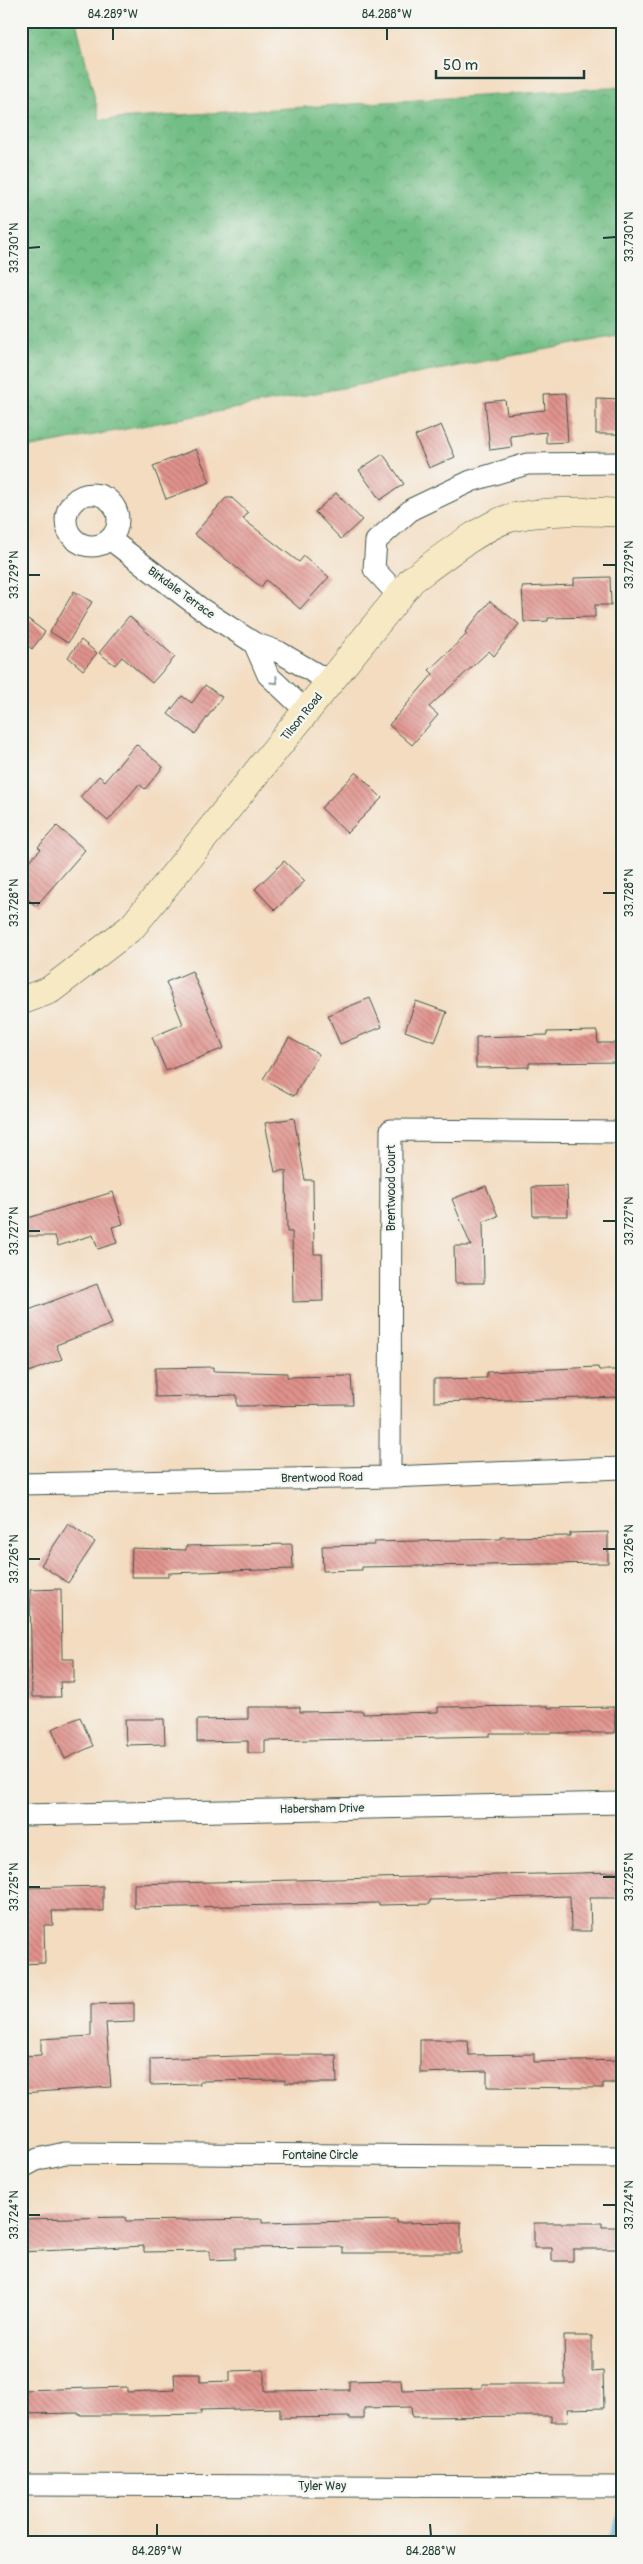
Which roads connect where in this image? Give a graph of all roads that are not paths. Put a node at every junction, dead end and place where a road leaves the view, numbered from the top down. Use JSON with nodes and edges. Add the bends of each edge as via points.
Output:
{"nodes":[{"id":1,"x":622,"y":463,"type":"edge"},
{"id":2,"x":622,"y":513,"type":"edge"},
{"id":3,"x":111,"y":540,"type":"dead end"},
{"id":4,"x":399,"y":596,"type":"junction"},
{"id":5,"x":254,"y":643,"type":"junction"},
{"id":6,"x":330,"y":682,"type":"junction"},
{"id":7,"x":306,"y":711,"type":"junction"},
{"id":8,"x":21,"y":1001,"type":"edge"},
{"id":9,"x":622,"y":1132,"type":"edge"},
{"id":10,"x":622,"y":1468,"type":"edge"},
{"id":11,"x":390,"y":1477,"type":"junction"},
{"id":12,"x":21,"y":1484,"type":"edge"},
{"id":13,"x":622,"y":1803,"type":"edge"},
{"id":14,"x":21,"y":1816,"type":"edge"},
{"id":15,"x":622,"y":2157,"type":"edge"},
{"id":16,"x":21,"y":2168,"type":"edge"},
{"id":17,"x":21,"y":2486,"type":"edge"},
{"id":18,"x":622,"y":2487,"type":"edge"}],
"edges":[{"from":1,"to":4,"type":"street","via":[[527,464],[471,481],[412,509],[376,541],[374,569]]},
{"from":2,"to":4,"type":"street","name":"Tilson Road","via":[[577,511],[512,517],[456,549],[412,580]]},
{"from":3,"to":5,"type":"street","name":"Birkdale Terrace","via":[[200,608]]},
{"from":4,"to":6,"type":"street","name":"Tilson Road"},
{"from":5,"to":6,"type":"street","name":"Birkdale Terrace","via":[[280,652]]},
{"from":5,"to":7,"type":"street","one_way":true,"via":[[268,675]]},
{"from":6,"to":7,"type":"street","name":"Tilson Road"},
{"from":7,"to":8,"type":"street","name":"Tilson Road","via":[[132,927],[50,990]]},
{"from":9,"to":11,"type":"street","name":"Brentwood Court","via":[[391,1130]]},
{"from":10,"to":11,"type":"street","name":"Brentwood Road"},
{"from":11,"to":12,"type":"street","name":"Brentwood Road"},
{"from":13,"to":14,"type":"street","name":"Habersham Drive"},
{"from":15,"to":16,"type":"street","name":"Fontaine Circle","via":[[65,2153],[38,2159]]},
{"from":17,"to":18,"type":"street","name":"Tyler Way"}]}
